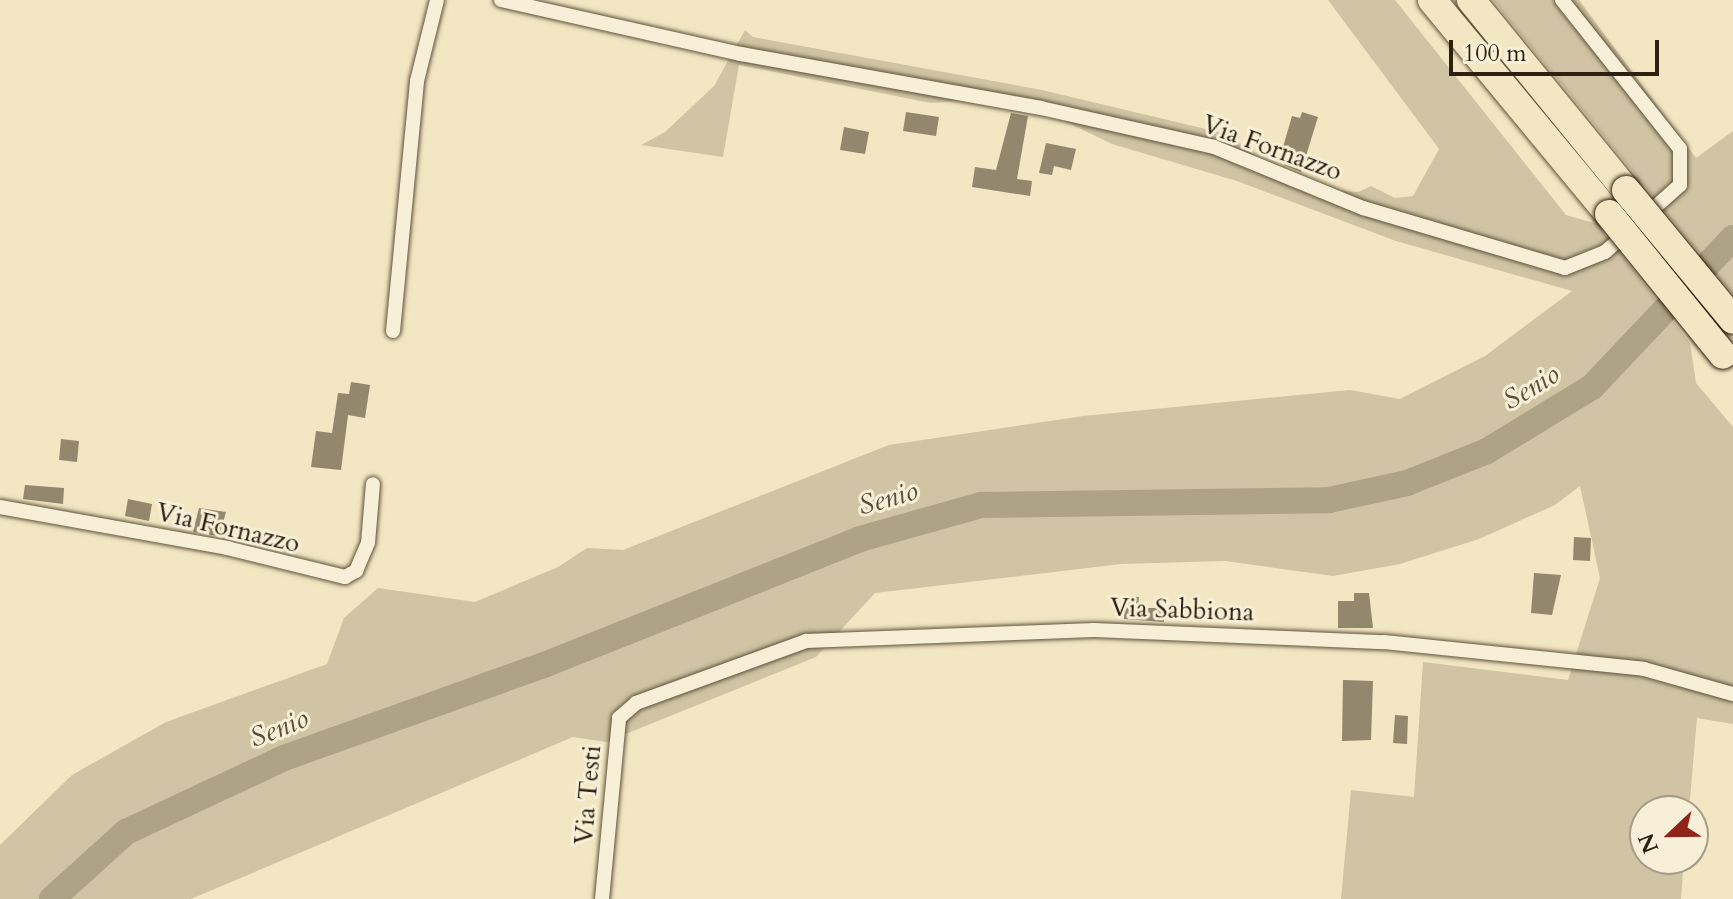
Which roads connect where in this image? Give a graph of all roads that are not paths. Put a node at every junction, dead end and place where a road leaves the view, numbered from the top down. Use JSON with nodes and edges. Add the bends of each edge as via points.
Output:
{"nodes":[{"id":1,"x":437,"y":0,"type":"edge"},
{"id":2,"x":501,"y":0,"type":"edge"},
{"id":3,"x":1432,"y":0,"type":"edge"},
{"id":4,"x":1471,"y":0,"type":"edge"},
{"id":5,"x":1562,"y":0,"type":"edge"},
{"id":6,"x":1733,"y":320,"type":"edge"},
{"id":7,"x":393,"y":331,"type":"dead end"},
{"id":8,"x":1728,"y":361,"type":"edge"},
{"id":9,"x":373,"y":484,"type":"dead end"},
{"id":10,"x":0,"y":507,"type":"edge"},
{"id":11,"x":1733,"y":694,"type":"edge"},
{"id":12,"x":636,"y":703,"type":"joint"},
{"id":13,"x":602,"y":899,"type":"edge"}],
"edges":[{"from":1,"to":7,"type":"street","via":[[417,81]]},
{"from":2,"to":5,"type":"street","name":"Via Fornazzo","via":[[741,54],[1041,108],[1214,147],[1363,208],[1565,268],[1605,252],[1680,185],[1680,149]]},
{"from":3,"to":8,"type":"highway","bridge":true},
{"from":4,"to":6,"type":"highway","bridge":true},
{"from":9,"to":10,"type":"street","name":"Via Fornazzo","via":[[368,543],[356,571],[345,577],[227,548]]},
{"from":11,"to":12,"type":"street","name":"Via Sabbiona","via":[[1644,669],[1505,651],[1094,630],[806,641]]},
{"from":12,"to":13,"type":"street","name":"Via Testi","via":[[619,718]]}]}
